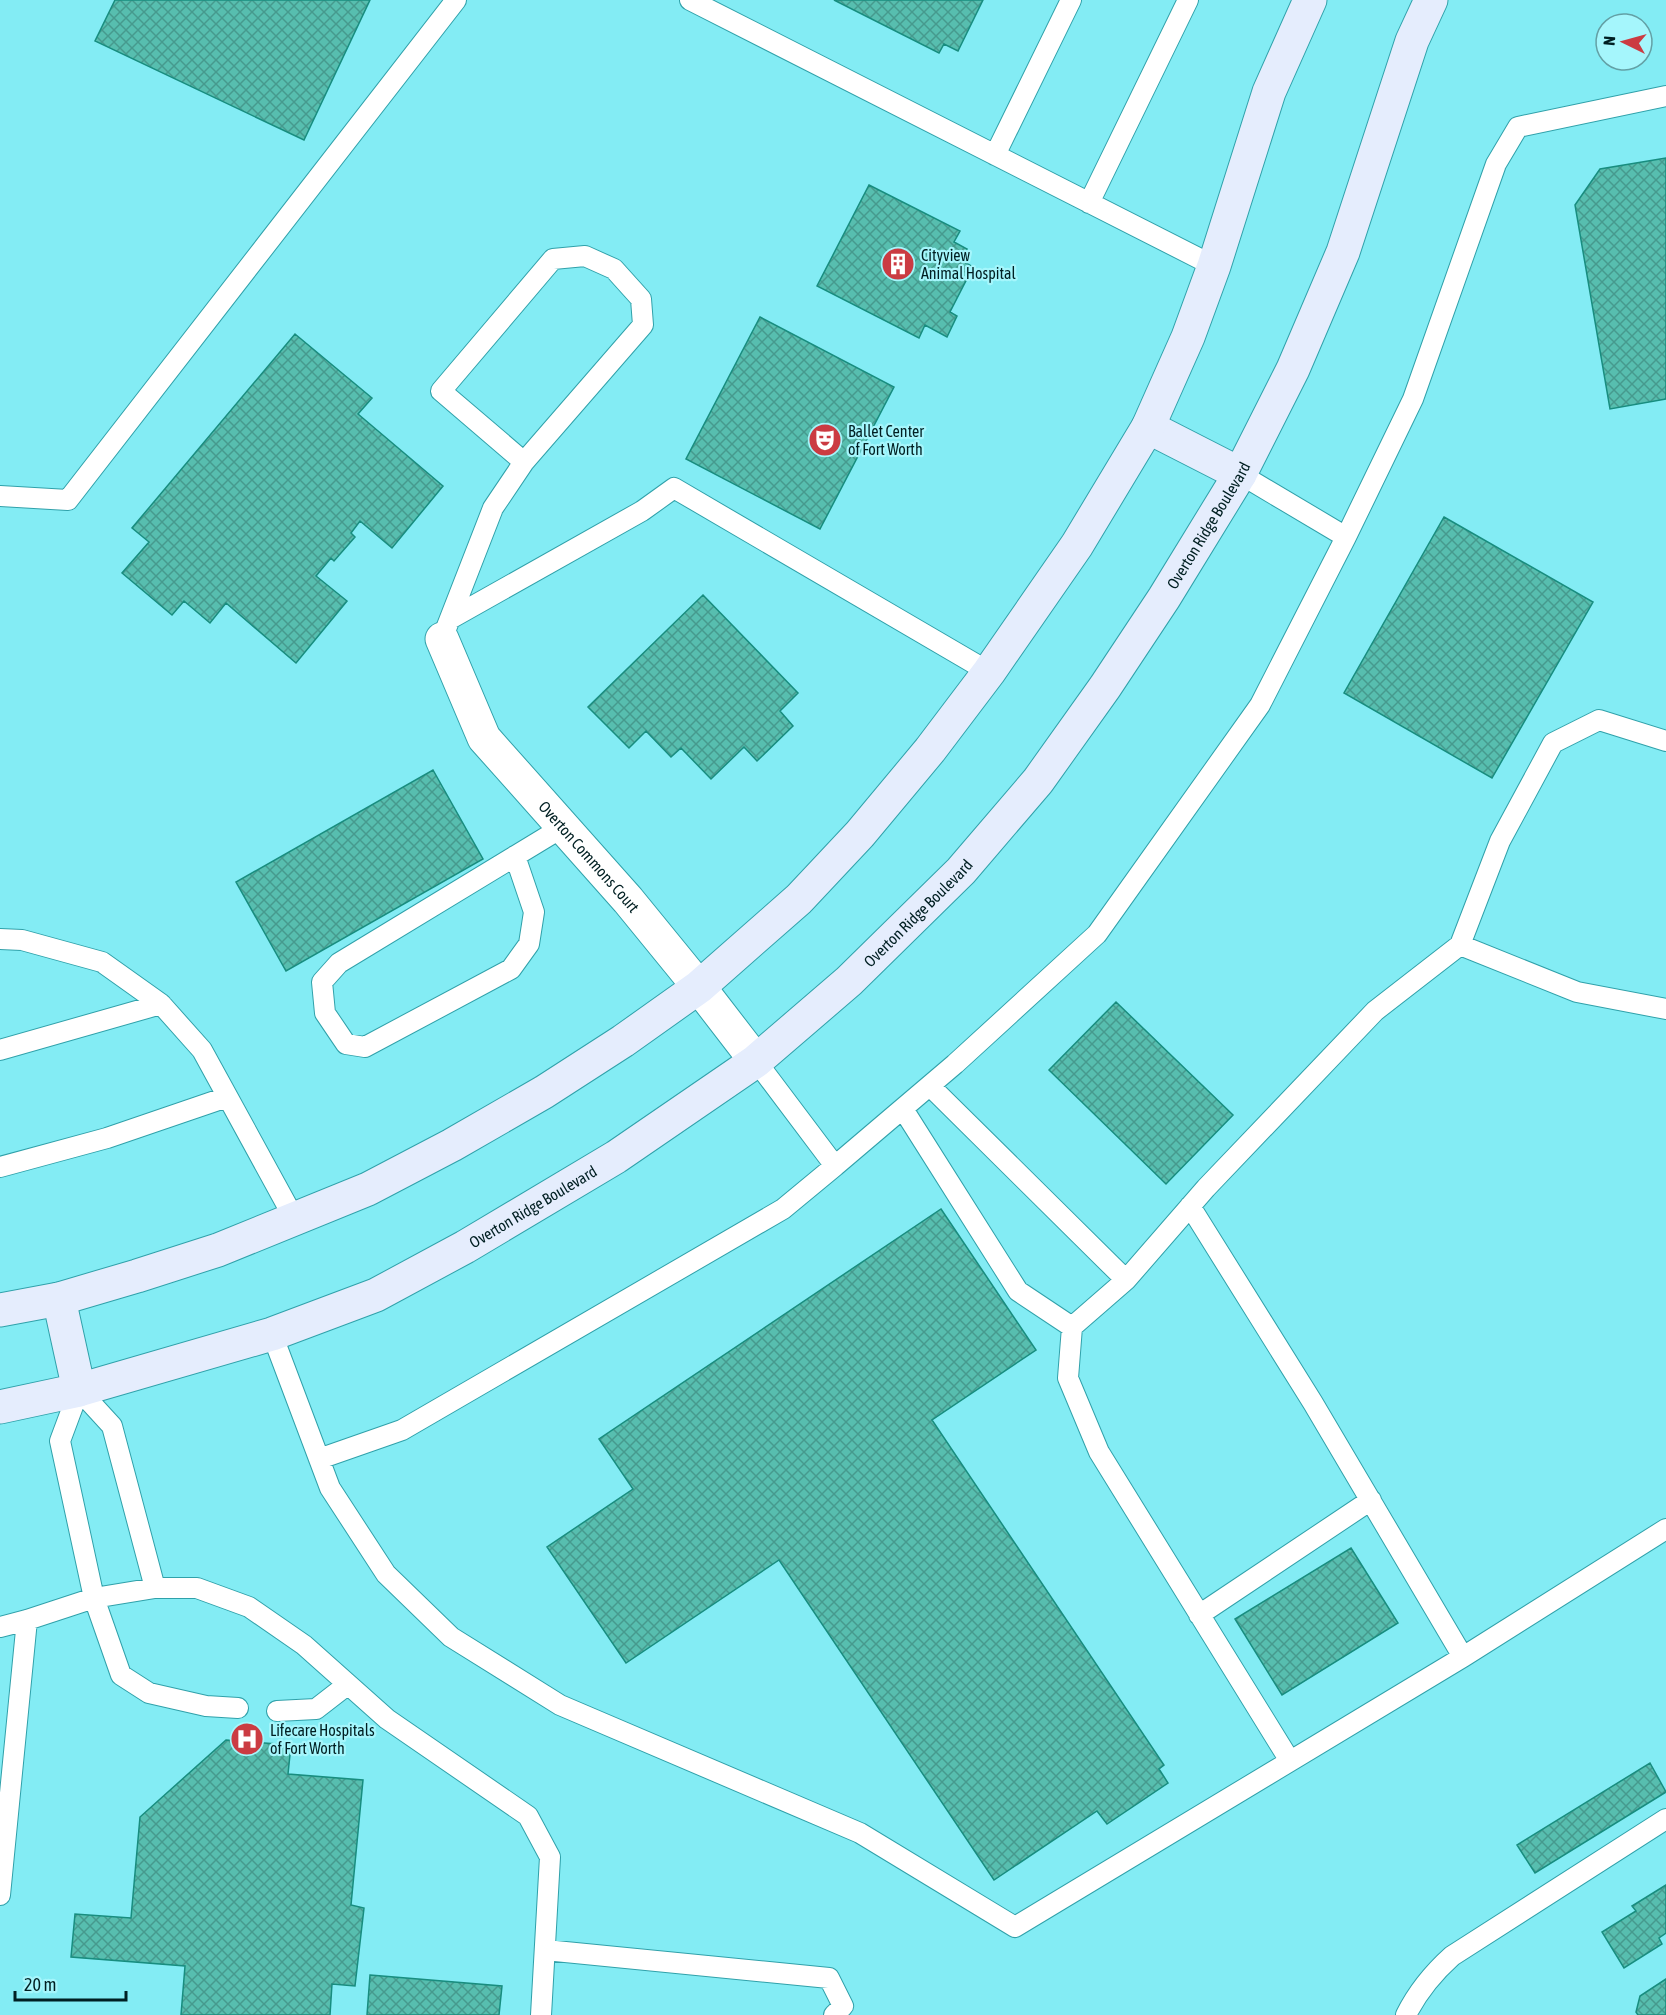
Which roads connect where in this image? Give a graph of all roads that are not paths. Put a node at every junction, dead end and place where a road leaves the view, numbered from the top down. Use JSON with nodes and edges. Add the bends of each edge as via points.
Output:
{"nodes":[{"id":1,"x":456,"y":0,"type":"edge"},
{"id":2,"x":690,"y":0,"type":"edge"},
{"id":3,"x":1071,"y":0,"type":"edge"},
{"id":4,"x":1188,"y":0,"type":"edge"},
{"id":5,"x":1310,"y":0,"type":"edge"},
{"id":6,"x":1431,"y":0,"type":"edge"},
{"id":7,"x":1666,"y":96,"type":"edge"},
{"id":8,"x":995,"y":155,"type":"junction"},
{"id":9,"x":1089,"y":203,"type":"junction"},
{"id":10,"x":1214,"y":266,"type":"junction"},
{"id":11,"x":1148,"y":427,"type":"junction"},
{"id":12,"x":524,"y":462,"type":"junction"},
{"id":13,"x":1240,"y":474,"type":"junction"},
{"id":14,"x":0,"y":496,"type":"edge"},
{"id":15,"x":1347,"y":537,"type":"junction"},
{"id":16,"x":446,"y":629,"type":"junction"},
{"id":17,"x":989,"y":672,"type":"junction"},
{"id":18,"x":1666,"y":741,"type":"edge"},
{"id":19,"x":563,"y":827,"type":"junction"},
{"id":20,"x":515,"y":856,"type":"junction"},
{"id":21,"x":0,"y":939,"type":"edge"},
{"id":22,"x":1460,"y":945,"type":"junction"},
{"id":23,"x":699,"y":987,"type":"junction"},
{"id":24,"x":162,"y":1004,"type":"junction"},
{"id":25,"x":1666,"y":1009,"type":"edge"},
{"id":26,"x":0,"y":1050,"type":"edge"},
{"id":27,"x":756,"y":1060,"type":"junction"},
{"id":28,"x":930,"y":1086,"type":"junction"},
{"id":29,"x":227,"y":1097,"type":"junction"},
{"id":30,"x":903,"y":1109,"type":"junction"},
{"id":31,"x":836,"y":1166,"type":"junction"},
{"id":32,"x":0,"y":1167,"type":"edge"},
{"id":33,"x":1190,"y":1206,"type":"junction"},
{"id":34,"x":295,"y":1220,"type":"junction"},
{"id":35,"x":1126,"y":1280,"type":"junction"},
{"id":36,"x":59,"y":1299,"type":"junction"},
{"id":37,"x":0,"y":1310,"type":"edge"},
{"id":38,"x":1072,"y":1327,"type":"junction"},
{"id":39,"x":272,"y":1334,"type":"junction"},
{"id":40,"x":79,"y":1390,"type":"junction"},
{"id":41,"x":0,"y":1407,"type":"edge"},
{"id":42,"x":319,"y":1459,"type":"junction"},
{"id":43,"x":1371,"y":1500,"type":"junction"},
{"id":44,"x":1666,"y":1529,"type":"edge"},
{"id":45,"x":155,"y":1588,"type":"junction"},
{"id":46,"x":94,"y":1598,"type":"junction"},
{"id":47,"x":1199,"y":1615,"type":"junction"},
{"id":48,"x":27,"y":1620,"type":"junction"},
{"id":49,"x":0,"y":1627,"type":"edge"},
{"id":50,"x":1463,"y":1657,"type":"junction"},
{"id":51,"x":347,"y":1684,"type":"junction"},
{"id":52,"x":238,"y":1708,"type":"dead end"},
{"id":53,"x":277,"y":1711,"type":"dead end"},
{"id":54,"x":1290,"y":1761,"type":"junction"},
{"id":55,"x":1666,"y":1819,"type":"edge"},
{"id":56,"x":0,"y":1895,"type":"edge"},
{"id":57,"x":545,"y":1950,"type":"junction"},
{"id":58,"x":541,"y":2015,"type":"edge"},
{"id":59,"x":834,"y":2015,"type":"edge"},
{"id":60,"x":1406,"y":2015,"type":"edge"}],
"edges":[{"from":1,"to":14,"type":"lane","via":[[68,500]]},
{"from":2,"to":8,"type":"lane"},
{"from":3,"to":8,"type":"lane"},
{"from":4,"to":9,"type":"lane"},
{"from":5,"to":10,"type":"street","via":[[1269,92]]},
{"from":6,"to":13,"type":"street","name":"Overton Ridge Boulevard","via":[[1412,41],[1343,252],[1293,369]]},
{"from":7,"to":15,"type":"lane","via":[[1518,127],[1497,164],[1413,399]]},
{"from":8,"to":9,"type":"lane"},
{"from":9,"to":10,"type":"lane"},
{"from":10,"to":11,"type":"street"},
{"from":11,"to":13,"type":"street"},
{"from":11,"to":17,"type":"street","via":[[1077,545]]},
{"from":12,"to":12,"type":"lane","via":[[643,325],[640,299],[614,269],[585,256],[553,259],[441,391]]},
{"from":12,"to":16,"type":"lane","via":[[493,508]]},
{"from":13,"to":15,"type":"lane"},
{"from":13,"to":27,"type":"street","name":"Overton Ridge Boulevard","via":[[1112,677],[1038,780],[961,872],[849,981]]},
{"from":15,"to":28,"type":"lane","via":[[1260,705],[1097,934]]},
{"from":16,"to":17,"type":"lane","via":[[674,488]]},
{"from":16,"to":19,"type":"street","name":"Overton Commons Court","via":[[484,738]]},
{"from":17,"to":23,"type":"street","via":[[860,834],[799,899]]},
{"from":18,"to":22,"type":"lane","via":[[1599,720],[1553,743],[1500,841]]},
{"from":19,"to":20,"type":"lane"},
{"from":19,"to":23,"type":"street","name":"Overton Commons Court"},
{"from":20,"to":20,"type":"lane","via":[[339,963],[322,982],[325,1013],[346,1044],[364,1047],[511,969],[530,944],[534,912]]},
{"from":21,"to":24,"type":"lane","via":[[22,940],[102,962]]},
{"from":22,"to":25,"type":"lane","via":[[1577,992]]},
{"from":22,"to":33,"type":"lane","via":[[1374,1011]]},
{"from":23,"to":27,"type":"street","name":"Overton Commons Court"},
{"from":23,"to":34,"type":"street","via":[[544,1092],[368,1189]]},
{"from":24,"to":26,"type":"lane"},
{"from":24,"to":29,"type":"lane","via":[[202,1050]]},
{"from":27,"to":31,"type":"lane"},
{"from":27,"to":39,"type":"street","name":"Overton Ridge Boulevard","via":[[616,1157],[465,1247],[376,1295]]},
{"from":28,"to":30,"type":"lane"},
{"from":28,"to":35,"type":"lane"},
{"from":29,"to":32,"type":"lane","via":[[107,1138]]},
{"from":29,"to":34,"type":"lane"},
{"from":30,"to":31,"type":"lane"},
{"from":30,"to":38,"type":"lane","via":[[1018,1292]]},
{"from":31,"to":42,"type":"lane","via":[[783,1209],[402,1430]]},
{"from":33,"to":35,"type":"lane"},
{"from":33,"to":43,"type":"lane"},
{"from":34,"to":36,"type":"street","via":[[218,1250]]},
{"from":35,"to":38,"type":"lane"},
{"from":36,"to":37,"type":"street"},
{"from":36,"to":40,"type":"street"},
{"from":38,"to":47,"type":"lane","via":[[1068,1378],[1099,1452]]},
{"from":39,"to":40,"type":"street","name":"Overton Ridge Boulevard"},
{"from":39,"to":42,"type":"lane"},
{"from":40,"to":41,"type":"street","name":"Overton Ridge Boulevard"},
{"from":40,"to":45,"type":"lane","via":[[112,1426]]},
{"from":40,"to":46,"type":"lane","via":[[60,1441]]},
{"from":42,"to":54,"type":"lane","via":[[330,1488],[386,1574],[451,1637],[560,1705],[860,1833],[1016,1927]]},
{"from":43,"to":47,"type":"lane"},
{"from":43,"to":50,"type":"lane"},
{"from":44,"to":50,"type":"lane"},
{"from":45,"to":46,"type":"lane"},
{"from":45,"to":51,"type":"lane","via":[[197,1588],[249,1607],[304,1645]]},
{"from":46,"to":48,"type":"lane"},
{"from":46,"to":52,"type":"lane","via":[[121,1675],[149,1693],[206,1706]]},
{"from":47,"to":54,"type":"lane"},
{"from":48,"to":49,"type":"lane"},
{"from":48,"to":56,"type":"lane"},
{"from":50,"to":54,"type":"lane"},
{"from":51,"to":53,"type":"lane","via":[[316,1709]]},
{"from":51,"to":57,"type":"lane","via":[[387,1719],[528,1816],[550,1857]]},
{"from":55,"to":60,"type":"lane","via":[[1452,1956],[1427,1979]]},
{"from":57,"to":58,"type":"lane"},
{"from":57,"to":59,"type":"lane","via":[[829,1978],[843,2006]]}]}
